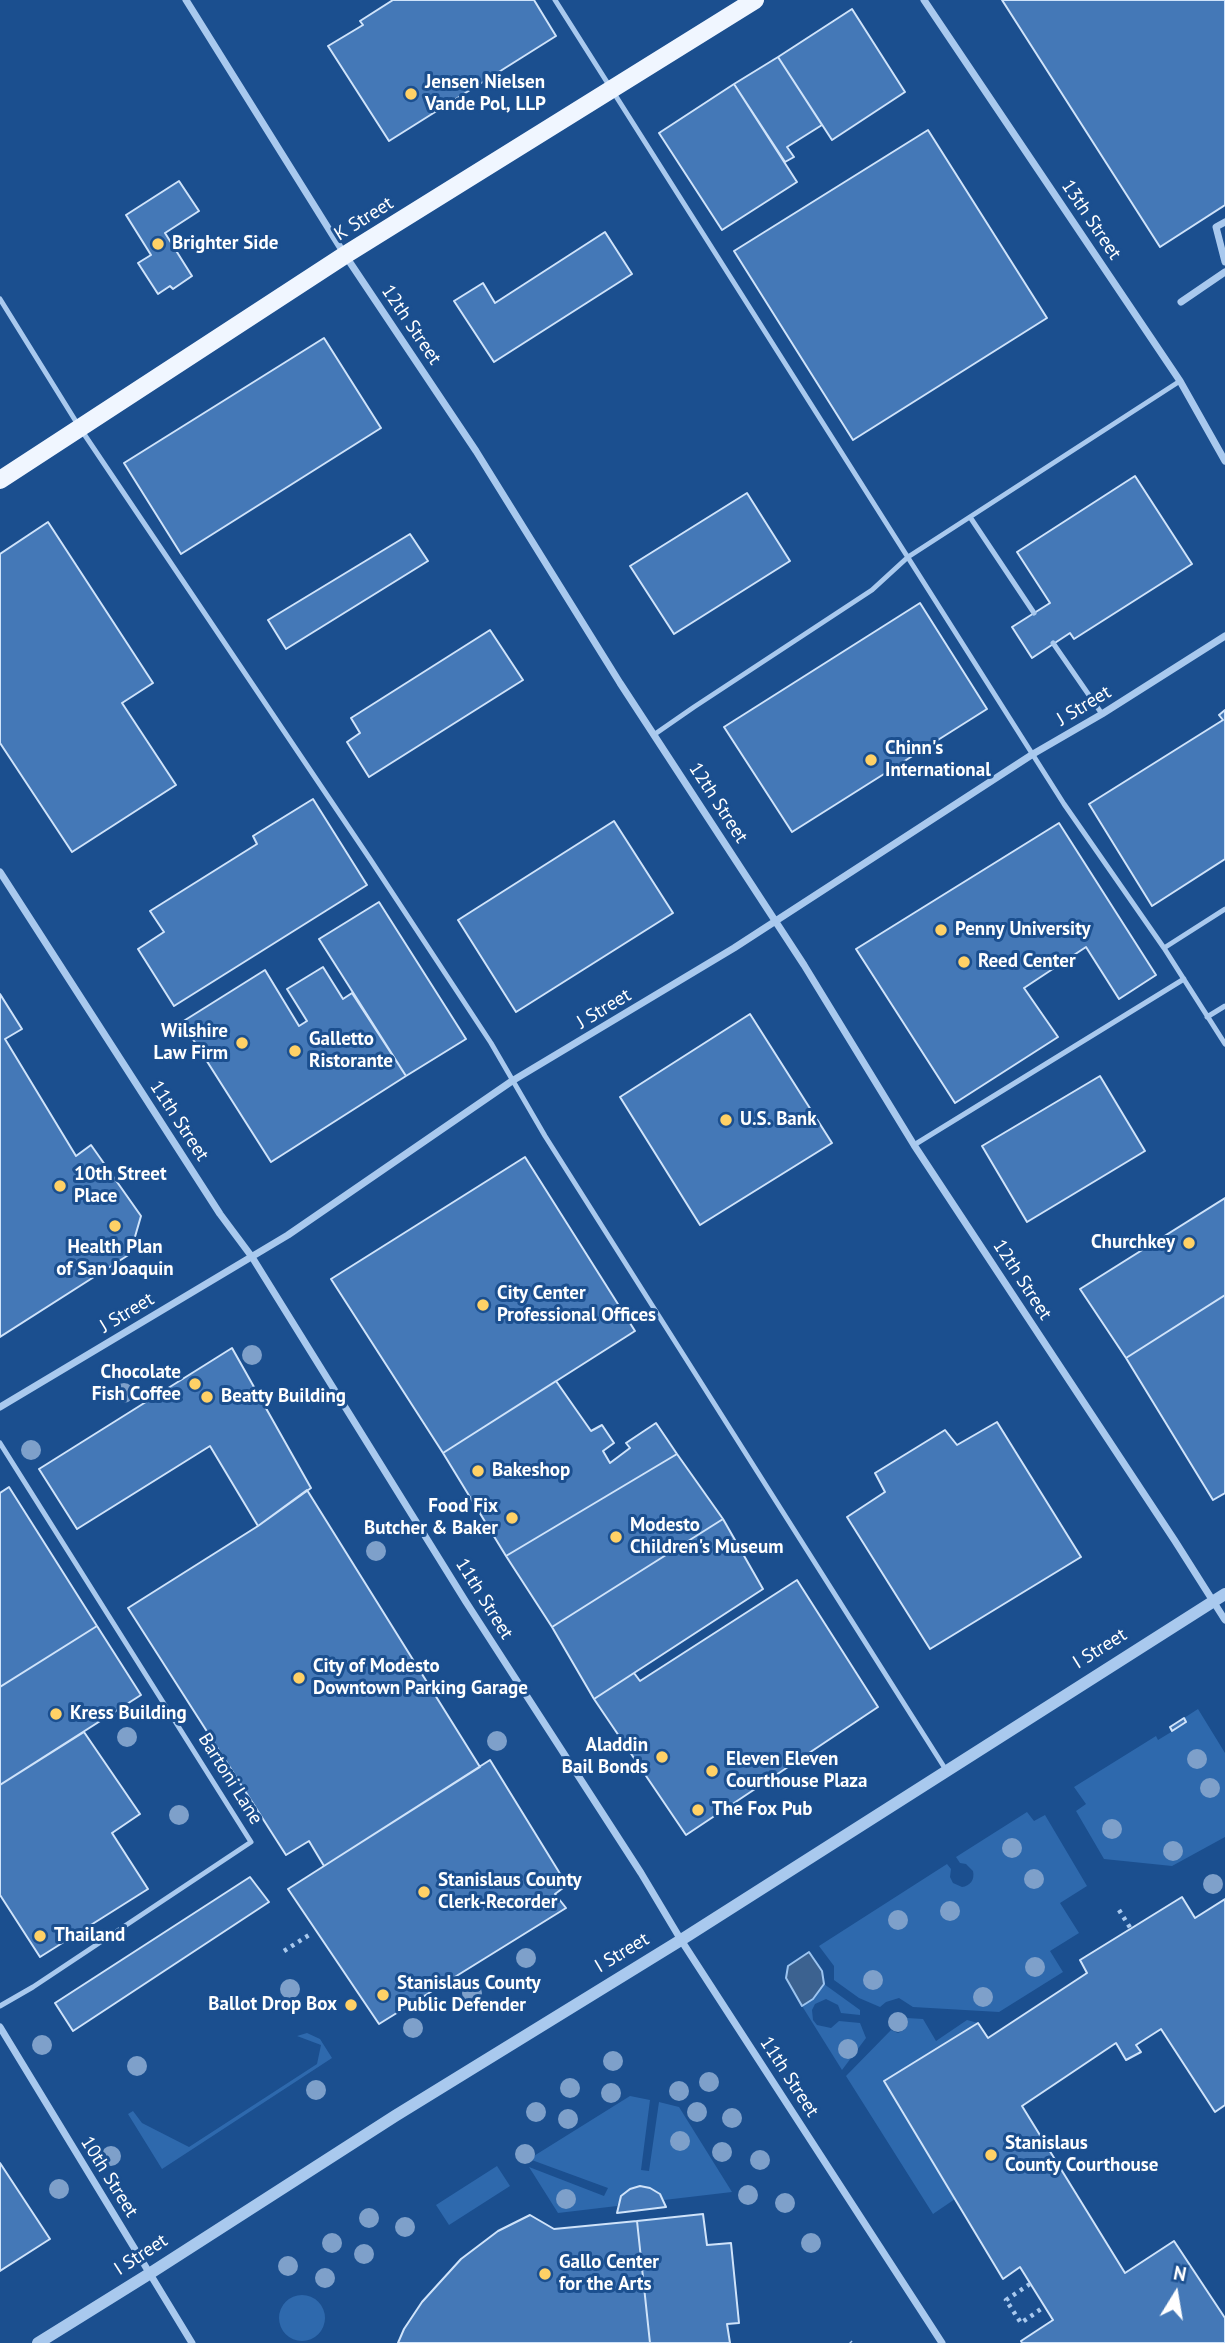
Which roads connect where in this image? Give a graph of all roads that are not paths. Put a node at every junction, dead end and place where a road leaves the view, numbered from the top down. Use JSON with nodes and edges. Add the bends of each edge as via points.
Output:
{"nodes":[{"id":1,"x":186,"y":0,"type":"edge"},
{"id":2,"x":555,"y":0,"type":"edge"},
{"id":3,"x":755,"y":0,"type":"edge"},
{"id":4,"x":924,"y":0,"type":"edge"},
{"id":5,"x":612,"y":90,"type":"junction"},
{"id":6,"x":1225,"y":222,"type":"edge"},
{"id":7,"x":345,"y":255,"type":"junction"},
{"id":8,"x":1225,"y":262,"type":"edge"},
{"id":9,"x":1225,"y":272,"type":"edge"},
{"id":10,"x":0,"y":299,"type":"edge"},
{"id":11,"x":1181,"y":302,"type":"dead end"},
{"id":12,"x":1180,"y":381,"type":"junction"},
{"id":13,"x":80,"y":428,"type":"junction"},
{"id":14,"x":1225,"y":461,"type":"edge"},
{"id":15,"x":0,"y":481,"type":"edge"},
{"id":16,"x":970,"y":517,"type":"junction"},
{"id":17,"x":908,"y":557,"type":"junction"},
{"id":18,"x":1034,"y":613,"type":"dead end"},
{"id":19,"x":1225,"y":636,"type":"edge"},
{"id":20,"x":1054,"y":643,"type":"dead end"},
{"id":21,"x":1102,"y":715,"type":"junction"},
{"id":22,"x":655,"y":734,"type":"junction"},
{"id":23,"x":1033,"y":754,"type":"junction"},
{"id":24,"x":0,"y":872,"type":"edge"},
{"id":25,"x":1225,"y":909,"type":"edge"},
{"id":26,"x":774,"y":922,"type":"junction"},
{"id":27,"x":1164,"y":948,"type":"junction"},
{"id":28,"x":1184,"y":979,"type":"junction"},
{"id":29,"x":1225,"y":1006,"type":"edge"},
{"id":30,"x":1208,"y":1017,"type":"junction"},
{"id":31,"x":1225,"y":1044,"type":"edge"},
{"id":32,"x":512,"y":1081,"type":"junction"},
{"id":33,"x":914,"y":1145,"type":"junction"},
{"id":34,"x":252,"y":1257,"type":"junction"},
{"id":35,"x":0,"y":1407,"type":"edge"},
{"id":36,"x":0,"y":1443,"type":"edge"},
{"id":37,"x":1225,"y":1594,"type":"edge"},
{"id":38,"x":1213,"y":1602,"type":"junction"},
{"id":39,"x":1225,"y":1620,"type":"edge"},
{"id":40,"x":946,"y":1770,"type":"junction"},
{"id":41,"x":681,"y":1940,"type":"junction"},
{"id":42,"x":0,"y":2006,"type":"edge"},
{"id":43,"x":0,"y":2027,"type":"edge"},
{"id":44,"x":149,"y":2274,"type":"junction"},
{"id":45,"x":38,"y":2343,"type":"edge"},
{"id":46,"x":192,"y":2343,"type":"edge"},
{"id":47,"x":942,"y":2343,"type":"edge"}],
"edges":[{"from":1,"to":7,"type":"street","name":"12th Street"},
{"from":2,"to":5,"type":"lane"},
{"from":3,"to":5,"type":"main road","name":"K Street"},
{"from":4,"to":12,"type":"street","name":"13th Street"},
{"from":5,"to":7,"type":"main road","name":"K Street"},
{"from":5,"to":17,"type":"lane"},
{"from":6,"to":8,"type":"street","via":[[1216,227]]},
{"from":7,"to":13,"type":"main road","name":"K Street"},
{"from":7,"to":22,"type":"street","name":"12th Street"},
{"from":9,"to":11,"type":"street"},
{"from":10,"to":13,"type":"lane"},
{"from":12,"to":14,"type":"street","name":"13th Street"},
{"from":12,"to":16,"type":"lane"},
{"from":13,"to":15,"type":"main road","name":"K Street"},
{"from":13,"to":32,"type":"lane","via":[[378,870]]},
{"from":16,"to":17,"type":"lane"},
{"from":16,"to":18,"type":"lane"},
{"from":17,"to":22,"type":"lane","via":[[872,590]]},
{"from":17,"to":23,"type":"lane"},
{"from":19,"to":21,"type":"street","name":"J Street"},
{"from":20,"to":21,"type":"lane"},
{"from":21,"to":23,"type":"street","name":"J Street"},
{"from":22,"to":26,"type":"street","name":"12th Street"},
{"from":23,"to":26,"type":"street","name":"J Street"},
{"from":23,"to":27,"type":"lane"},
{"from":24,"to":34,"type":"street","name":"11th Street"},
{"from":25,"to":27,"type":"lane"},
{"from":26,"to":32,"type":"street","name":"J Street"},
{"from":26,"to":33,"type":"street","name":"12th Street"},
{"from":27,"to":28,"type":"lane"},
{"from":28,"to":30,"type":"lane"},
{"from":28,"to":33,"type":"lane"},
{"from":29,"to":30,"type":"lane"},
{"from":30,"to":31,"type":"lane"},
{"from":32,"to":34,"type":"street","name":"J Street"},
{"from":32,"to":40,"type":"lane"},
{"from":33,"to":38,"type":"street","name":"12th Street"},
{"from":34,"to":35,"type":"street","name":"J Street"},
{"from":34,"to":41,"type":"street","name":"11th Street"},
{"from":36,"to":42,"type":"lane","name":"Bartoni Lane","via":[[251,1842]]},
{"from":37,"to":38,"type":"street","name":"I Street"},
{"from":38,"to":39,"type":"street","name":"12th Street"},
{"from":38,"to":40,"type":"street","name":"I Street"},
{"from":40,"to":41,"type":"street","name":"I Street"},
{"from":41,"to":44,"type":"street","name":"I Street"},
{"from":41,"to":47,"type":"street","name":"11th Street"},
{"from":43,"to":44,"type":"street","name":"10th Street"},
{"from":44,"to":45,"type":"street","name":"I Street"},
{"from":44,"to":46,"type":"street","name":"10th Street"}]}
